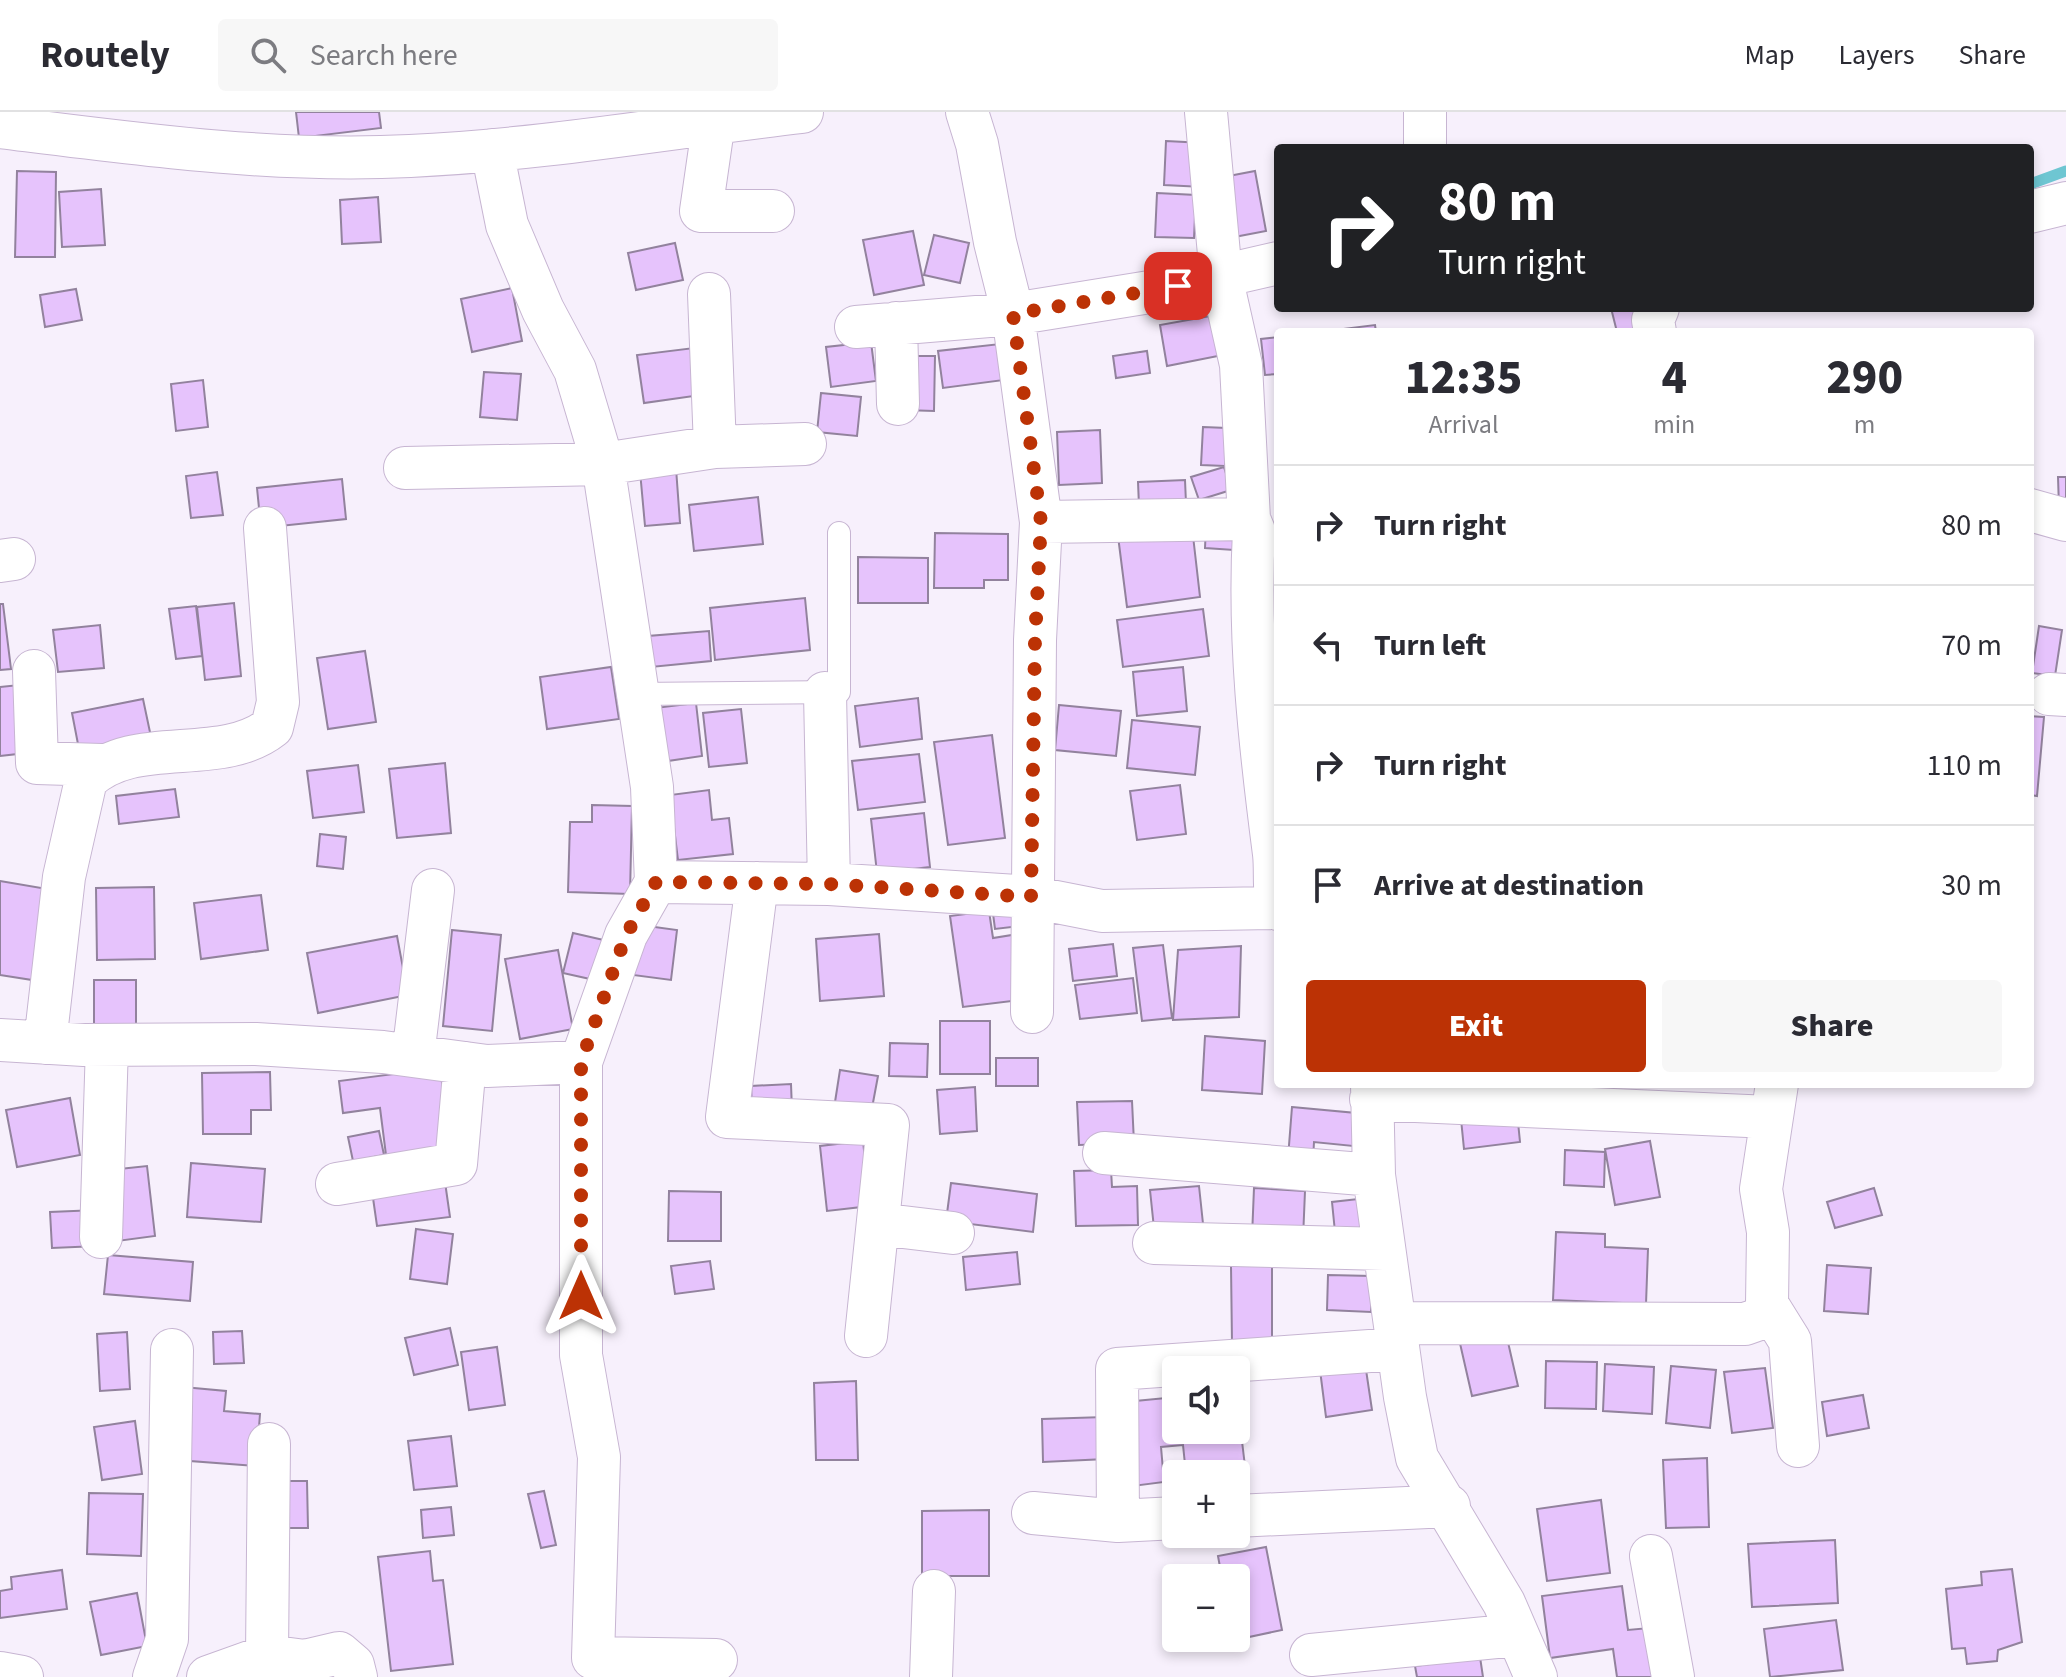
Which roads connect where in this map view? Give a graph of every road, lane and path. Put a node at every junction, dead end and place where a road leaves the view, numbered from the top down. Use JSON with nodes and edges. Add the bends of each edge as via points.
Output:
{"nodes":[{"id":1,"x":802,"y":112,"type":"edge"},
{"id":2,"x":967,"y":112,"type":"edge"},
{"id":3,"x":1206,"y":112,"type":"edge"},
{"id":4,"x":1425,"y":112,"type":"edge"},
{"id":5,"x":714,"y":121,"type":"junction"},
{"id":6,"x":0,"y":127,"type":"edge"},
{"id":7,"x":1425,"y":144,"type":"edge"},
{"id":8,"x":492,"y":150,"type":"junction"},
{"id":9,"x":2066,"y":203,"type":"edge"},
{"id":10,"x":773,"y":211,"type":"dead end"},
{"id":11,"x":2034,"y":211,"type":"edge"},
{"id":12,"x":1274,"y":264,"type":"edge"},
{"id":13,"x":1221,"y":276,"type":"junction"},
{"id":14,"x":709,"y":294,"type":"dead end"},
{"id":15,"x":1013,"y":314,"type":"junction"},
{"id":16,"x":898,"y":404,"type":"dead end"},
{"id":17,"x":805,"y":444,"type":"dead end"},
{"id":18,"x":715,"y":447,"type":"junction"},
{"id":19,"x":603,"y":464,"type":"junction"},
{"id":20,"x":405,"y":468,"type":"dead end"},
{"id":21,"x":2034,"y":511,"type":"edge"},
{"id":22,"x":2066,"y":520,"type":"edge"},
{"id":23,"x":1041,"y":522,"type":"junction"},
{"id":24,"x":1260,"y":526,"type":"edge"},
{"id":25,"x":265,"y":528,"type":"dead end"},
{"id":26,"x":839,"y":533,"type":"dead end"},
{"id":27,"x":34,"y":671,"type":"dead end"},
{"id":28,"x":825,"y":693,"type":"junction"},
{"id":29,"x":636,"y":694,"type":"junction"},
{"id":30,"x":101,"y":765,"type":"junction"},
{"id":31,"x":1274,"y":875,"type":"edge"},
{"id":32,"x":656,"y":882,"type":"junction"},
{"id":33,"x":757,"y":883,"type":"junction"},
{"id":34,"x":829,"y":884,"type":"junction"},
{"id":35,"x":433,"y":890,"type":"dead end"},
{"id":36,"x":1031,"y":897,"type":"junction"},
{"id":37,"x":1274,"y":908,"type":"edge"},
{"id":38,"x":1032,"y":1012,"type":"dead end"},
{"id":39,"x":0,"y":1040,"type":"edge"},
{"id":40,"x":45,"y":1043,"type":"junction"},
{"id":41,"x":107,"y":1045,"type":"junction"},
{"id":42,"x":413,"y":1056,"type":"junction"},
{"id":43,"x":581,"y":1062,"type":"junction"},
{"id":44,"x":465,"y":1063,"type":"junction"},
{"id":45,"x":1372,"y":1092,"type":"edge"},
{"id":46,"x":1532,"y":1095,"type":"edge"},
{"id":47,"x":1774,"y":1100,"type":"edge"},
{"id":48,"x":1104,"y":1153,"type":"dead end"},
{"id":49,"x":1374,"y":1175,"type":"junction"},
{"id":50,"x":337,"y":1184,"type":"dead end"},
{"id":51,"x":878,"y":1224,"type":"junction"},
{"id":52,"x":953,"y":1233,"type":"dead end"},
{"id":53,"x":101,"y":1237,"type":"dead end"},
{"id":54,"x":1154,"y":1243,"type":"dead end"},
{"id":55,"x":1384,"y":1249,"type":"junction"},
{"id":56,"x":1767,"y":1304,"type":"junction"},
{"id":57,"x":866,"y":1336,"type":"dead end"},
{"id":58,"x":1397,"y":1336,"type":"junction"},
{"id":59,"x":172,"y":1350,"type":"dead end"},
{"id":60,"x":269,"y":1444,"type":"dead end"},
{"id":61,"x":1798,"y":1446,"type":"dead end"},
{"id":62,"x":1449,"y":1506,"type":"junction"},
{"id":63,"x":1033,"y":1513,"type":"dead end"},
{"id":64,"x":1250,"y":1515,"type":"edge"},
{"id":65,"x":1162,"y":1519,"type":"edge"},
{"id":66,"x":1118,"y":1521,"type":"junction"},
{"id":67,"x":1651,"y":1556,"type":"dead end"},
{"id":68,"x":934,"y":1591,"type":"dead end"},
{"id":69,"x":1517,"y":1635,"type":"junction"},
{"id":70,"x":267,"y":1656,"type":"junction"},
{"id":71,"x":716,"y":1660,"type":"dead end"},
{"id":72,"x":1337,"y":1662,"type":"edge"},
{"id":73,"x":0,"y":1673,"type":"edge"},
{"id":74,"x":22,"y":1677,"type":"edge"},
{"id":75,"x":154,"y":1677,"type":"edge"},
{"id":76,"x":208,"y":1677,"type":"edge"},
{"id":77,"x":356,"y":1677,"type":"edge"},
{"id":78,"x":931,"y":1677,"type":"edge"},
{"id":79,"x":1536,"y":1677,"type":"edge"},
{"id":80,"x":1673,"y":1677,"type":"edge"}],
"edges":[{"from":1,"to":5,"type":"street"},
{"from":2,"to":15,"type":"street"},
{"from":3,"to":13,"type":"street"},
{"from":4,"to":7,"type":"street"},
{"from":5,"to":8,"type":"street"},
{"from":5,"to":10,"type":"street","via":[[701,211]]},
{"from":6,"to":8,"type":"street","via":[[212,154],[408,157]]},
{"from":8,"to":19,"type":"street","via":[[507,225],[575,370]]},
{"from":9,"to":11,"type":"street"},
{"from":12,"to":13,"type":"street"},
{"from":13,"to":15,"type":"street"},
{"from":13,"to":24,"type":"street","via":[[1241,365]]},
{"from":14,"to":18,"type":"street"},
{"from":15,"to":16,"type":"street","via":[[876,325]]},
{"from":15,"to":23,"type":"street"},
{"from":17,"to":18,"type":"street"},
{"from":18,"to":19,"type":"street"},
{"from":19,"to":20,"type":"street"},
{"from":19,"to":29,"type":"street"},
{"from":21,"to":22,"type":"street"},
{"from":23,"to":24,"type":"street"},
{"from":23,"to":36,"type":"street"},
{"from":24,"to":31,"type":"street","via":[[1250,613]]},
{"from":25,"to":30,"type":"street","via":[[278,702],[272,727],[249,741]]},
{"from":26,"to":28,"type":"lane","via":[[839,692]]},
{"from":27,"to":30,"type":"street","via":[[37,763]]},
{"from":28,"to":29,"type":"lane"},
{"from":28,"to":34,"type":"street"},
{"from":29,"to":32,"type":"street","via":[[652,787]]},
{"from":30,"to":40,"type":"street","via":[[81,791],[64,877]]},
{"from":32,"to":33,"type":"street"},
{"from":32,"to":43,"type":"street","via":[[626,935]]},
{"from":33,"to":34,"type":"street"},
{"from":33,"to":51,"type":"street","via":[[727,1117],[888,1125]]},
{"from":34,"to":36,"type":"street"},
{"from":35,"to":42,"type":"street"},
{"from":36,"to":37,"type":"street","via":[[1102,911]]},
{"from":36,"to":38,"type":"street"},
{"from":39,"to":40,"type":"street"},
{"from":40,"to":41,"type":"street"},
{"from":41,"to":42,"type":"street","via":[[256,1044]]},
{"from":41,"to":53,"type":"street"},
{"from":42,"to":44,"type":"street"},
{"from":43,"to":44,"type":"street"},
{"from":43,"to":71,"type":"street","via":[[581,1355],[599,1457],[593,1658]]},
{"from":44,"to":50,"type":"street","via":[[456,1164]]},
{"from":45,"to":46,"type":"street"},
{"from":45,"to":49,"type":"street"},
{"from":46,"to":47,"type":"street"},
{"from":47,"to":56,"type":"street","via":[[1761,1189],[1768,1232]]},
{"from":48,"to":49,"type":"street"},
{"from":49,"to":55,"type":"street"},
{"from":51,"to":52,"type":"street"},
{"from":51,"to":57,"type":"street"},
{"from":54,"to":55,"type":"street"},
{"from":55,"to":58,"type":"street"},
{"from":56,"to":58,"type":"street","via":[[1762,1318],[1745,1324]]},
{"from":56,"to":61,"type":"street","via":[[1790,1341]]},
{"from":58,"to":62,"type":"street","via":[[1417,1458]]},
{"from":58,"to":66,"type":"street","via":[[1117,1369]]},
{"from":59,"to":75,"type":"street","via":[[167,1639]]},
{"from":60,"to":70,"type":"street"},
{"from":62,"to":64,"type":"street"},
{"from":62,"to":69,"type":"street"},
{"from":63,"to":66,"type":"street"},
{"from":65,"to":66,"type":"street"},
{"from":67,"to":80,"type":"street"},
{"from":68,"to":78,"type":"street"},
{"from":69,"to":72,"type":"street"},
{"from":69,"to":79,"type":"street"},
{"from":70,"to":76,"type":"street"},
{"from":70,"to":77,"type":"street","via":[[305,1661],[339,1653],[353,1665]]},
{"from":73,"to":74,"type":"street"}]}
